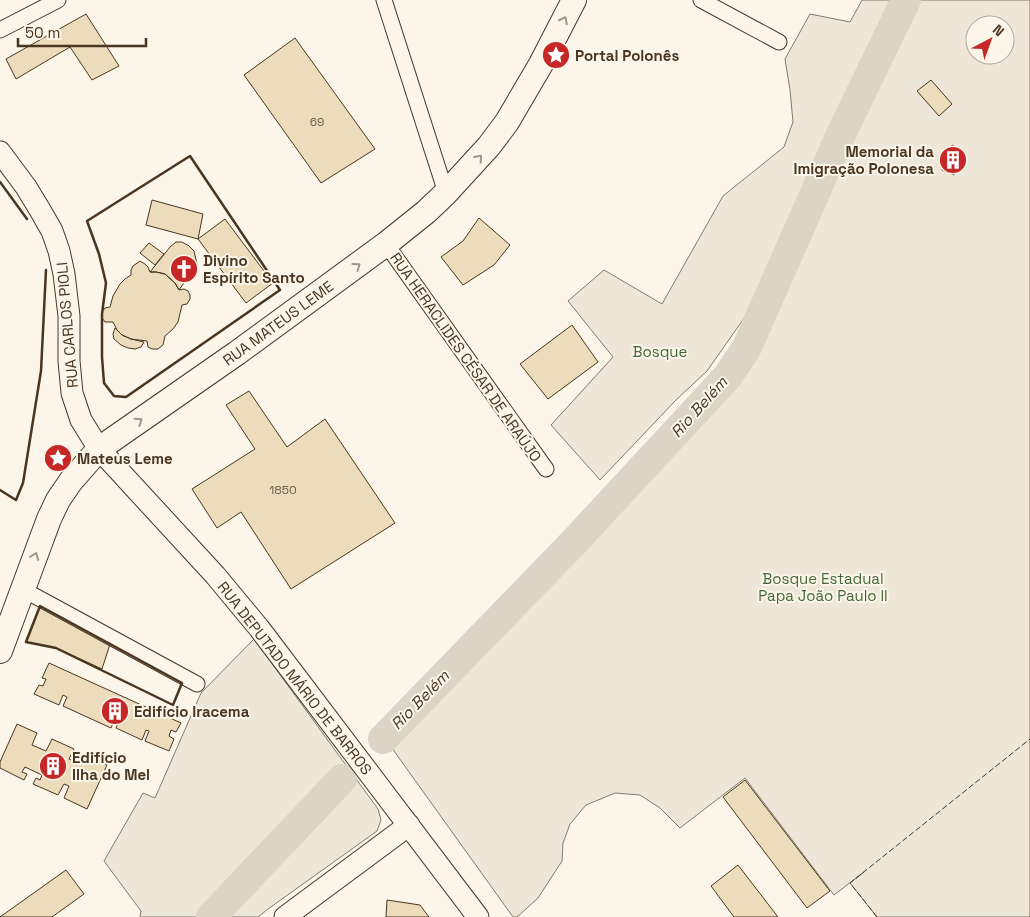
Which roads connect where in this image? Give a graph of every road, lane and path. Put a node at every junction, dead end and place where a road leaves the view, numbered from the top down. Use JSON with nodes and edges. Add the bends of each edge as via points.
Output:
{"nodes":[{"id":1,"x":58,"y":0,"type":"edge"},
{"id":2,"x":384,"y":0,"type":"edge"},
{"id":3,"x":574,"y":0,"type":"edge"},
{"id":4,"x":701,"y":0,"type":"edge"},
{"id":5,"x":0,"y":30,"type":"edge"},
{"id":6,"x":779,"y":42,"type":"dead end"},
{"id":7,"x":0,"y":152,"type":"edge"},
{"id":8,"x":446,"y":194,"type":"junction"},
{"id":9,"x":386,"y":244,"type":"junction"},
{"id":10,"x":99,"y":449,"type":"junction"},
{"id":11,"x":546,"y":469,"type":"dead end"},
{"id":12,"x":22,"y":589,"type":"junction"},
{"id":13,"x":0,"y":651,"type":"edge"},
{"id":14,"x":197,"y":684,"type":"dead end"},
{"id":15,"x":409,"y":825,"type":"junction"},
{"id":16,"x":285,"y":917,"type":"edge"},
{"id":17,"x":478,"y":917,"type":"edge"}],
"edges":[{"from":1,"to":5,"type":"street"},
{"from":2,"to":8,"type":"street"},
{"from":8,"to":3,"type":"main road","name":"RUA MATEUS LEME","one_way":true,"via":[[507,122],[542,64]]},
{"from":4,"to":6,"type":"street"},
{"from":7,"to":10,"type":"main road","name":"RUA CARLOS PIOLI","via":[[40,210],[59,251],[69,316],[72,393],[81,420]]},
{"from":8,"to":9,"type":"main road","name":"RUA MATEUS LEME"},
{"from":10,"to":9,"type":"main road","name":"RUA MATEUS LEME","one_way":true},
{"from":9,"to":11,"type":"street","name":"RUA HERACLIDES CÉSAR DE ARAÚJO"},
{"from":12,"to":10,"type":"main road","name":"RUA MATEUS LEME","one_way":true,"via":[[58,500]]},
{"from":10,"to":15,"type":"main road","name":"RUA DEPUTADO MÁRIO DE BARROS","via":[[240,604]]},
{"from":12,"to":13,"type":"main road","name":"RUA MATEUS LEME"},
{"from":12,"to":14,"type":"street"},
{"from":15,"to":16,"type":"main road"},
{"from":15,"to":17,"type":"main road","name":"RUA DEPUTADO MÁRIO DE BARROS"}]}
